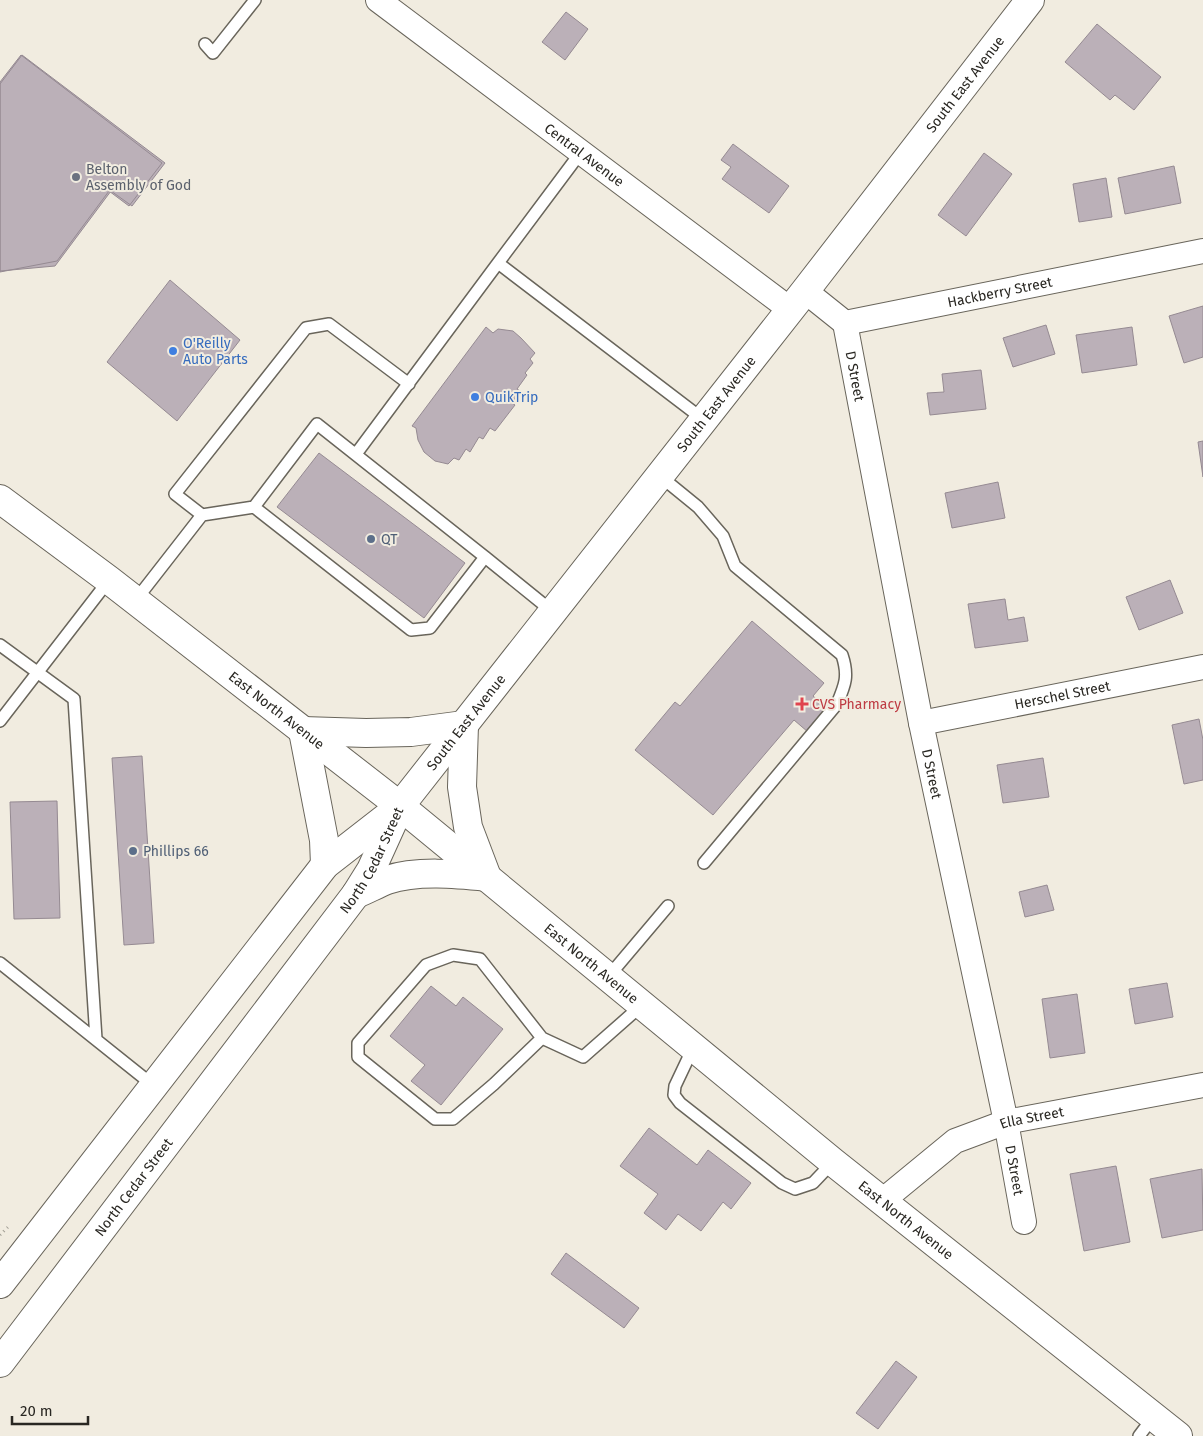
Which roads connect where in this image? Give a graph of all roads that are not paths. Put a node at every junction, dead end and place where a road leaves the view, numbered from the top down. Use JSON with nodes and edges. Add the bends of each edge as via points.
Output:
{"nodes":[{"id":1,"x":255,"y":0,"type":"edge"},
{"id":2,"x":378,"y":0,"type":"edge"},
{"id":3,"x":1030,"y":0,"type":"edge"},
{"id":4,"x":205,"y":44,"type":"dead end"},
{"id":5,"x":581,"y":152,"type":"junction"},
{"id":6,"x":1203,"y":251,"type":"edge"},
{"id":7,"x":498,"y":263,"type":"junction"},
{"id":8,"x":798,"y":300,"type":"junction"},
{"id":9,"x":845,"y":323,"type":"junction"},
{"id":10,"x":409,"y":384,"type":"junction"},
{"id":11,"x":704,"y":420,"type":"junction"},
{"id":12,"x":356,"y":454,"type":"junction"},
{"id":13,"x":660,"y":476,"type":"junction"},
{"id":14,"x":0,"y":499,"type":"edge"},
{"id":15,"x":254,"y":507,"type":"junction"},
{"id":16,"x":202,"y":515,"type":"junction"},
{"id":17,"x":485,"y":557,"type":"junction"},
{"id":18,"x":109,"y":580,"type":"junction"},
{"id":19,"x":135,"y":601,"type":"junction"},
{"id":20,"x":553,"y":612,"type":"junction"},
{"id":21,"x":0,"y":645,"type":"edge"},
{"id":22,"x":1203,"y":667,"type":"edge"},
{"id":23,"x":38,"y":672,"type":"junction"},
{"id":24,"x":0,"y":721,"type":"edge"},
{"id":25,"x":921,"y":723,"type":"junction"},
{"id":26,"x":464,"y":725,"type":"junction"},
{"id":27,"x":303,"y":731,"type":"junction"},
{"id":28,"x":400,"y":806,"type":"junction"},
{"id":29,"x":704,"y":863,"type":"dead end"},
{"id":30,"x":325,"y":865,"type":"junction"},
{"id":31,"x":487,"y":877,"type":"junction"},
{"id":32,"x":356,"y":894,"type":"junction"},
{"id":33,"x":668,"y":906,"type":"dead end"},
{"id":34,"x":0,"y":963,"type":"edge"},
{"id":35,"x":608,"y":977,"type":"junction"},
{"id":36,"x":642,"y":1005,"type":"junction"},
{"id":37,"x":542,"y":1038,"type":"junction"},
{"id":38,"x":96,"y":1039,"type":"junction"},
{"id":39,"x":694,"y":1047,"type":"junction"},
{"id":40,"x":1203,"y":1085,"type":"edge"},
{"id":41,"x":154,"y":1086,"type":"junction"},
{"id":42,"x":1006,"y":1122,"type":"junction"},
{"id":43,"x":833,"y":1162,"type":"junction"},
{"id":44,"x":882,"y":1201,"type":"junction"},
{"id":45,"x":1024,"y":1222,"type":"dead end"},
{"id":46,"x":0,"y":1284,"type":"edge"},
{"id":47,"x":0,"y":1363,"type":"edge"},
{"id":48,"x":1146,"y":1426,"type":"edge"},
{"id":49,"x":1178,"y":1436,"type":"edge"}],
"edges":[{"from":1,"to":4,"type":"lane","via":[[213,53]]},
{"from":2,"to":5,"type":"street","name":"Central Avenue"},
{"from":3,"to":8,"type":"main road","name":"South East Avenue"},
{"from":5,"to":7,"type":"lane"},
{"from":5,"to":8,"type":"street","name":"Central Avenue"},
{"from":6,"to":9,"type":"street","name":"Hackberry Street"},
{"from":7,"to":10,"type":"lane"},
{"from":7,"to":11,"type":"lane"},
{"from":8,"to":9,"type":"street"},
{"from":8,"to":11,"type":"main road","name":"South East Avenue"},
{"from":9,"to":25,"type":"street","name":"D Street"},
{"from":10,"to":12,"type":"lane"},
{"from":10,"to":16,"type":"lane","via":[[329,324],[306,328],[175,494]]},
{"from":11,"to":13,"type":"main road","name":"South East Avenue"},
{"from":12,"to":15,"type":"lane","via":[[317,424]]},
{"from":12,"to":17,"type":"lane"},
{"from":13,"to":20,"type":"main road","name":"South East Avenue"},
{"from":13,"to":29,"type":"lane","via":[[698,507],[723,536],[735,566],[842,655],[846,668],[846,682],[837,704]]},
{"from":14,"to":18,"type":"main road","name":"East North Avenue"},
{"from":15,"to":16,"type":"lane"},
{"from":15,"to":17,"type":"lane","via":[[411,630],[430,628]]},
{"from":16,"to":19,"type":"lane"},
{"from":17,"to":20,"type":"lane"},
{"from":18,"to":19,"type":"main road","name":"East North Avenue"},
{"from":18,"to":23,"type":"lane"},
{"from":19,"to":27,"type":"main road","name":"East North Avenue"},
{"from":20,"to":26,"type":"main road","name":"South East Avenue"},
{"from":21,"to":23,"type":"lane"},
{"from":22,"to":25,"type":"street","name":"Herschel Street"},
{"from":23,"to":24,"type":"lane"},
{"from":23,"to":38,"type":"lane","via":[[74,699]]},
{"from":25,"to":42,"type":"street","name":"D Street"},
{"from":26,"to":27,"type":"main road","via":[[411,732]]},
{"from":26,"to":28,"type":"main road","name":"South East Avenue"},
{"from":26,"to":31,"type":"main road","via":[[462,787],[465,808],[468,827]]},
{"from":27,"to":28,"type":"main road","name":"East North Avenue"},
{"from":27,"to":30,"type":"main road","via":[[324,840]]},
{"from":28,"to":30,"type":"main road","name":"North Cedar Street"},
{"from":28,"to":31,"type":"main road","name":"East North Avenue"},
{"from":28,"to":32,"type":"main road","name":"North Cedar Street","via":[[371,870]]},
{"from":30,"to":41,"type":"main road","name":"North Cedar Street"},
{"from":31,"to":32,"type":"main road","via":[[454,873],[412,876],[388,880]]},
{"from":31,"to":35,"type":"main road","name":"East North Avenue"},
{"from":32,"to":47,"type":"main road","name":"North Cedar Street"},
{"from":33,"to":35,"type":"lane"},
{"from":34,"to":38,"type":"lane"},
{"from":35,"to":36,"type":"main road","name":"East North Avenue"},
{"from":36,"to":37,"type":"lane","via":[[583,1057]]},
{"from":36,"to":39,"type":"main road","name":"East North Avenue"},
{"from":37,"to":37,"type":"lane","via":[[453,1119],[435,1119],[358,1058],[358,1043],[426,965],[453,955],[480,959]]},
{"from":38,"to":41,"type":"lane"},
{"from":39,"to":43,"type":"main road","name":"East North Avenue"},
{"from":39,"to":43,"type":"lane","via":[[675,1086],[674,1095],[680,1103],[782,1183],[795,1189],[812,1183]]},
{"from":40,"to":42,"type":"street","name":"Ella Street"},
{"from":41,"to":46,"type":"main road","name":"North Cedar Street"},
{"from":42,"to":44,"type":"street","name":"Ella Street","via":[[955,1141]]},
{"from":42,"to":45,"type":"street","name":"D Street"},
{"from":43,"to":44,"type":"main road","name":"East North Avenue"},
{"from":44,"to":48,"type":"main road","name":"East North Avenue"},
{"from":48,"to":49,"type":"main road","name":"East North Avenue"}]}
